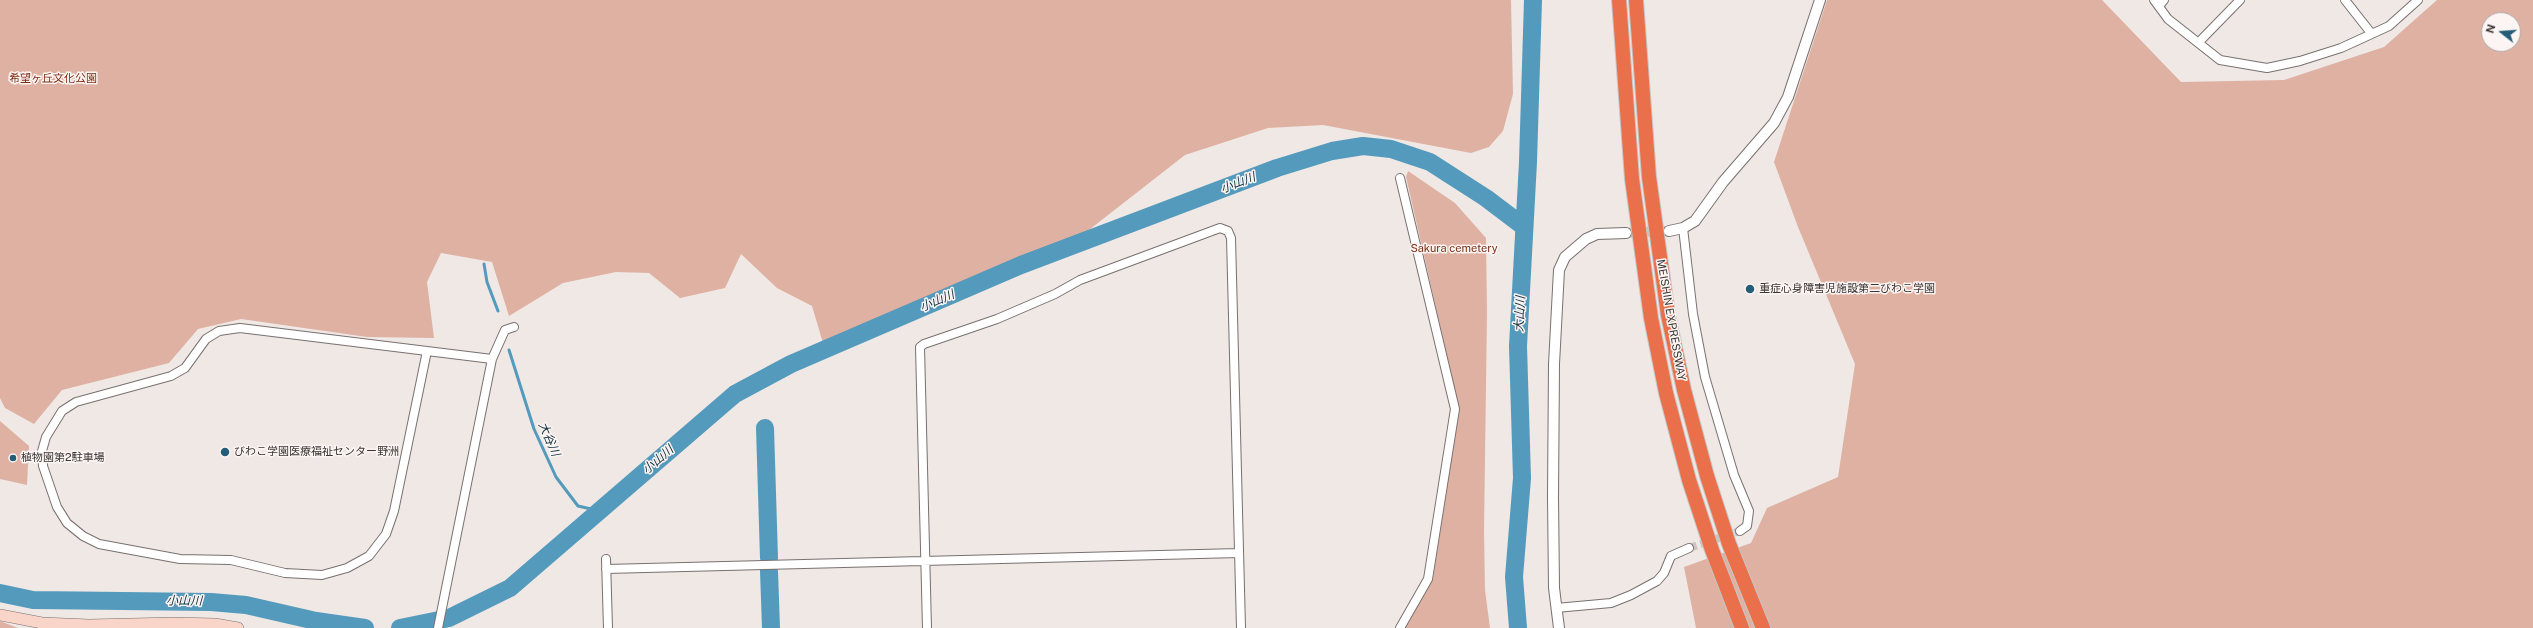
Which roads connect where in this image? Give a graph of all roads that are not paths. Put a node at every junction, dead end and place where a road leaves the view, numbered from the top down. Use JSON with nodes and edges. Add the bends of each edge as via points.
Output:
{"nodes":[{"id":1,"x":1619,"y":0,"type":"edge"},
{"id":2,"x":1636,"y":0,"type":"edge"},
{"id":3,"x":1820,"y":0,"type":"edge"},
{"id":4,"x":2240,"y":0,"type":"edge"},
{"id":5,"x":2345,"y":0,"type":"edge"},
{"id":6,"x":2418,"y":0,"type":"edge"},
{"id":7,"x":2159,"y":2,"type":"edge"},
{"id":8,"x":2371,"y":33,"type":"junction"},
{"id":9,"x":2199,"y":42,"type":"junction"},
{"id":10,"x":1400,"y":178,"type":"dead end"},
{"id":11,"x":1683,"y":228,"type":"junction"},
{"id":12,"x":1669,"y":231,"type":"tunnel mouth"},
{"id":13,"x":1626,"y":233,"type":"tunnel mouth"},
{"id":14,"x":514,"y":327,"type":"dead end"},
{"id":15,"x":426,"y":351,"type":"junction"},
{"id":16,"x":492,"y":359,"type":"junction"},
{"id":17,"x":1740,"y":531,"type":"tunnel mouth"},
{"id":18,"x":1690,"y":548,"type":"tunnel mouth"},
{"id":19,"x":1239,"y":553,"type":"junction"},
{"id":20,"x":606,"y":559,"type":"dead end"},
{"id":21,"x":926,"y":561,"type":"junction"},
{"id":22,"x":606,"y":569,"type":"junction"},
{"id":23,"x":1556,"y":608,"type":"junction"},
{"id":24,"x":0,"y":615,"type":"edge"},
{"id":25,"x":238,"y":628,"type":"edge"},
{"id":26,"x":438,"y":628,"type":"edge"},
{"id":27,"x":608,"y":628,"type":"edge"},
{"id":28,"x":927,"y":628,"type":"edge"},
{"id":29,"x":1241,"y":628,"type":"edge"},
{"id":30,"x":1400,"y":628,"type":"edge"},
{"id":31,"x":1559,"y":628,"type":"edge"},
{"id":32,"x":1742,"y":628,"type":"edge"},
{"id":33,"x":1763,"y":628,"type":"edge"}],
"edges":[{"from":1,"to":32,"type":"highway","name":"MEISHIN EXPRESSWAY","via":[[1632,179],[1651,318],[1666,393],[1689,480]]},
{"from":2,"to":33,"type":"highway","name":"MEISHIN EXPRESSWAY","via":[[1649,177],[1668,315],[1684,390],[1707,476],[1729,544]]},
{"from":3,"to":11,"type":"street","via":[[1788,97],[1774,123],[1723,182],[1694,221]]},
{"from":4,"to":9,"type":"street"},
{"from":5,"to":8,"type":"street"},
{"from":6,"to":8,"type":"street","via":[[2389,26]]},
{"from":7,"to":9,"type":"street","via":[[2168,19]]},
{"from":8,"to":9,"type":"street","via":[[2341,48],[2268,68],[2220,60]]},
{"from":10,"to":30,"type":"street","via":[[1455,409],[1428,579]]},
{"from":11,"to":12,"type":"street"},
{"from":11,"to":17,"type":"street","via":[[1693,314],[1704,377],[1732,469],[1749,511],[1747,526]]},
{"from":13,"to":23,"type":"street","via":[[1597,234],[1586,239],[1565,257],[1559,270],[1554,364],[1553,497]]},
{"from":14,"to":16,"type":"street","via":[[505,330]]},
{"from":15,"to":15,"type":"street","via":[[240,328],[219,331],[206,339],[185,368],[171,376],[76,402],[62,412],[46,437],[42,451],[43,466],[57,507],[68,523],[83,536],[99,544],[180,559],[231,560],[284,573],[322,575],[347,568],[369,556],[386,534],[394,511]]},
{"from":15,"to":16,"type":"street"},
{"from":16,"to":26,"type":"street"},
{"from":18,"to":23,"type":"street","via":[[1671,556],[1664,573],[1657,581],[1631,595],[1611,602]]},
{"from":19,"to":21,"type":"street"},
{"from":19,"to":21,"type":"street","via":[[1231,238],[1228,231],[1220,228],[1080,280],[1056,294],[997,319],[920,347]]},
{"from":19,"to":29,"type":"street"},
{"from":20,"to":22,"type":"street"},
{"from":21,"to":22,"type":"street"},
{"from":21,"to":28,"type":"street"},
{"from":22,"to":27,"type":"street"},
{"from":23,"to":31,"type":"street"},
{"from":24,"to":25,"type":"main road","via":[[42,623],[188,623]]}]}
